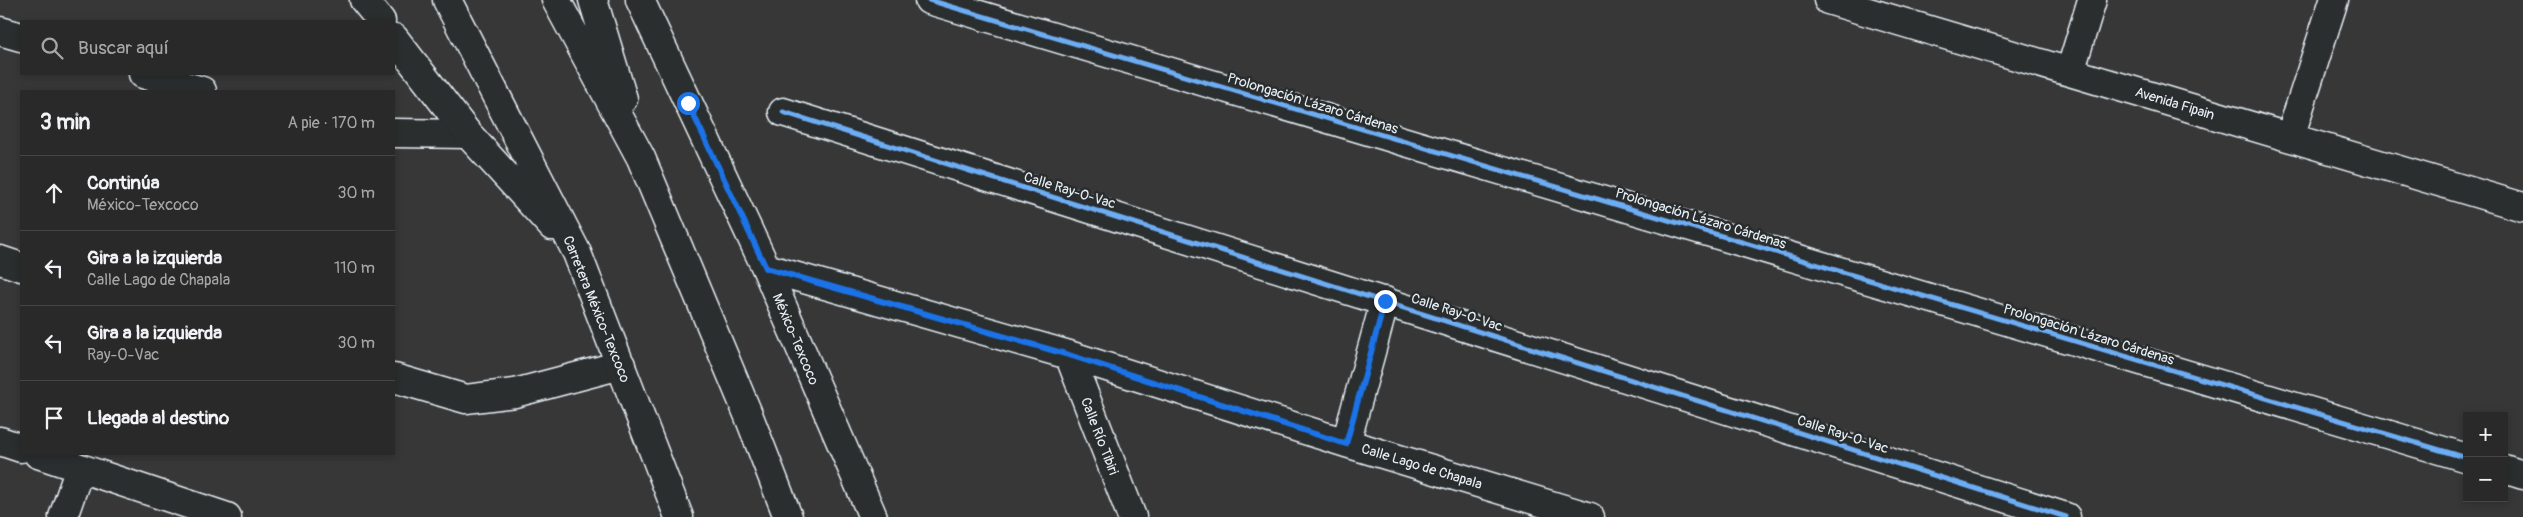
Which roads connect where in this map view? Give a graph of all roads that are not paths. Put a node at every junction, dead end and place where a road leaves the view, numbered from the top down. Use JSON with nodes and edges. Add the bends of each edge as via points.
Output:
{"nodes":[{"id":1,"x":364,"y":0,"type":"edge"},
{"id":2,"x":447,"y":0,"type":"edge"},
{"id":3,"x":556,"y":0,"type":"edge"},
{"id":4,"x":593,"y":0,"type":"edge"},
{"id":5,"x":640,"y":0,"type":"edge"},
{"id":6,"x":928,"y":0,"type":"edge"},
{"id":7,"x":2092,"y":0,"type":"edge"},
{"id":8,"x":2334,"y":0,"type":"edge"},
{"id":9,"x":1840,"y":2,"type":"edge"},
{"id":10,"x":380,"y":20,"type":"edge"},
{"id":11,"x":0,"y":31,"type":"edge"},
{"id":12,"x":20,"y":37,"type":"edge"},
{"id":13,"x":395,"y":39,"type":"edge"},
{"id":14,"x":2070,"y":72,"type":"junction"},
{"id":15,"x":146,"y":75,"type":"edge"},
{"id":16,"x":199,"y":90,"type":"edge"},
{"id":17,"x":783,"y":112,"type":"dead end"},
{"id":18,"x":395,"y":133,"type":"edge"},
{"id":19,"x":468,"y":134,"type":"junction"},
{"id":20,"x":2290,"y":137,"type":"junction"},
{"id":21,"x":641,"y":158,"type":"junction"},
{"id":22,"x":2523,"y":207,"type":"edge"},
{"id":23,"x":577,"y":252,"type":"junction"},
{"id":24,"x":0,"y":260,"type":"edge"},
{"id":25,"x":20,"y":266,"type":"edge"},
{"id":26,"x":766,"y":268,"type":"junction"},
{"id":27,"x":1385,"y":301,"type":"junction"},
{"id":28,"x":1069,"y":355,"type":"junction"},
{"id":29,"x":621,"y":365,"type":"junction"},
{"id":30,"x":395,"y":378,"type":"edge"},
{"id":31,"x":0,"y":441,"type":"edge"},
{"id":32,"x":1346,"y":444,"type":"junction"},
{"id":33,"x":20,"y":448,"type":"edge"},
{"id":34,"x":41,"y":455,"type":"edge"},
{"id":35,"x":2464,"y":457,"type":"edge"},
{"id":36,"x":80,"y":468,"type":"junction"},
{"id":37,"x":2508,"y":470,"type":"edge"},
{"id":38,"x":2523,"y":475,"type":"edge"},
{"id":39,"x":63,"y":517,"type":"edge"},
{"id":40,"x":227,"y":517,"type":"edge"},
{"id":41,"x":679,"y":517,"type":"edge"},
{"id":42,"x":788,"y":517,"type":"edge"},
{"id":43,"x":873,"y":517,"type":"edge"},
{"id":44,"x":1132,"y":517,"type":"edge"},
{"id":45,"x":1590,"y":517,"type":"edge"},
{"id":46,"x":2066,"y":517,"type":"edge"}],
"edges":[{"from":1,"to":10,"type":"main road"},
{"from":2,"to":23,"type":"main road","name":"Carretera México-Texcoco"},
{"from":3,"to":21,"type":"main road"},
{"from":4,"to":21,"type":"main road"},
{"from":5,"to":26,"type":"main road","name":"México-Texcoco"},
{"from":6,"to":35,"type":"main road","name":"Prolongación Lázaro Cárdenas"},
{"from":7,"to":14,"type":"main road"},
{"from":8,"to":20,"type":"main road"},
{"from":9,"to":14,"type":"main road","name":"Avenida Fipain"},
{"from":11,"to":12,"type":"main road"},
{"from":13,"to":19,"type":"main road"},
{"from":14,"to":20,"type":"main road","name":"Avenida Fipain"},
{"from":15,"to":16,"type":"main road"},
{"from":17,"to":27,"type":"main road","name":"Calle Ray-O-Vac"},
{"from":18,"to":19,"type":"main road"},
{"from":19,"to":23,"type":"main road"},
{"from":20,"to":22,"type":"main road","name":"Avenida Fipain"},
{"from":21,"to":42,"type":"main road"},
{"from":23,"to":29,"type":"main road","name":"Carretera México-Texcoco"},
{"from":24,"to":25,"type":"main road"},
{"from":26,"to":28,"type":"main road","name":"Calle Lago de Chapala"},
{"from":26,"to":43,"type":"main road","name":"México-Texcoco"},
{"from":27,"to":32,"type":"main road"},
{"from":27,"to":46,"type":"main road","name":"Calle Ray-O-Vac"},
{"from":28,"to":32,"type":"main road","name":"Calle Lago de Chapala"},
{"from":28,"to":44,"type":"main road","name":"Calle Río Tibiri"},
{"from":29,"to":30,"type":"main road","via":[[515,393],[466,399]]},
{"from":29,"to":41,"type":"main road","name":"Carretera México-Texcoco"},
{"from":31,"to":33,"type":"main road"},
{"from":32,"to":45,"type":"main road","name":"Calle Lago de Chapala"},
{"from":34,"to":36,"type":"main road"},
{"from":36,"to":39,"type":"main road"},
{"from":36,"to":40,"type":"main road"},
{"from":37,"to":38,"type":"main road"}]}
